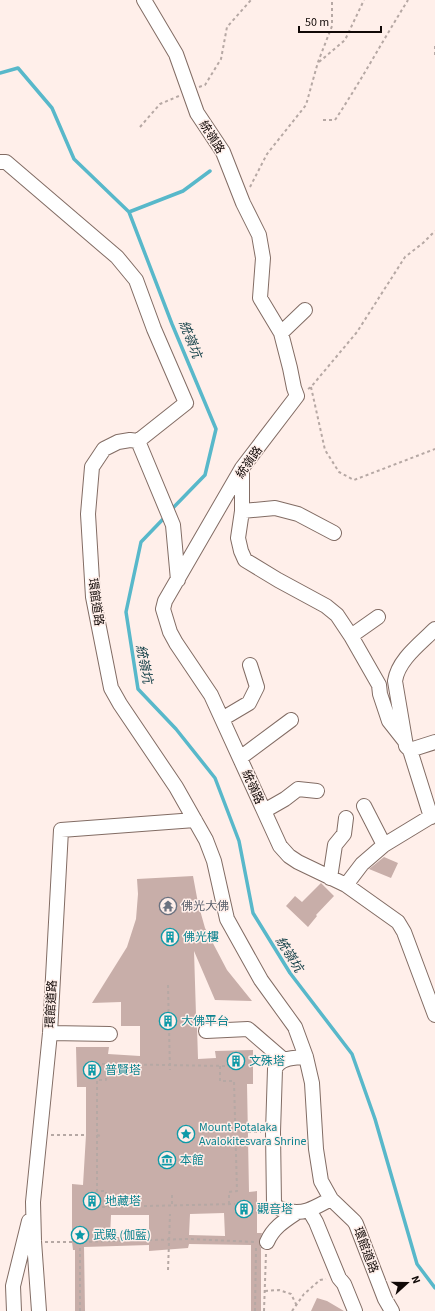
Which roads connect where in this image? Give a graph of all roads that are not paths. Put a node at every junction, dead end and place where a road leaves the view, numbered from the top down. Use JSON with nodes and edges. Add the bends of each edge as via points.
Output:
{"nodes":[{"id":1,"x":144,"y":0,"type":"edge"},
{"id":2,"x":0,"y":162,"type":"edge"},
{"id":3,"x":305,"y":310,"type":"dead end"},
{"id":4,"x":281,"y":333,"type":"junction"},
{"id":5,"x":138,"y":441,"type":"junction"},
{"id":6,"x":242,"y":468,"type":"junction"},
{"id":7,"x":242,"y":511,"type":"junction"},
{"id":8,"x":334,"y":533,"type":"dead end"},
{"id":9,"x":178,"y":580,"type":"junction"},
{"id":10,"x":378,"y":617,"type":"dead end"},
{"id":11,"x":435,"y":629,"type":"edge"},
{"id":12,"x":351,"y":636,"type":"junction"},
{"id":13,"x":250,"y":665,"type":"dead end"},
{"id":14,"x":222,"y":719,"type":"junction"},
{"id":15,"x":291,"y":720,"type":"dead end"},
{"id":16,"x":435,"y":742,"type":"edge"},
{"id":17,"x":407,"y":745,"type":"junction"},
{"id":18,"x":240,"y":758,"type":"junction"},
{"id":19,"x":317,"y":791,"type":"dead end"},
{"id":20,"x":364,"y":806,"type":"dead end"},
{"id":21,"x":264,"y":811,"type":"junction"},
{"id":22,"x":433,"y":815,"type":"edge"},
{"id":23,"x":346,"y":818,"type":"dead end"},
{"id":24,"x":194,"y":820,"type":"junction"},
{"id":25,"x":384,"y":845,"type":"junction"},
{"id":26,"x":330,"y":878,"type":"junction"},
{"id":27,"x":346,"y":885,"type":"junction"},
{"id":28,"x":435,"y":1016,"type":"edge"},
{"id":29,"x":206,"y":1031,"type":"dead end"},
{"id":30,"x":50,"y":1033,"type":"junction"},
{"id":31,"x":110,"y":1034,"type":"dead end"},
{"id":32,"x":306,"y":1057,"type":"junction"},
{"id":33,"x":284,"y":1060,"type":"junction"},
{"id":34,"x":331,"y":1199,"type":"junction"},
{"id":35,"x":33,"y":1202,"type":"junction"},
{"id":36,"x":302,"y":1211,"type":"junction"},
{"id":37,"x":266,"y":1242,"type":"road end"},
{"id":38,"x":14,"y":1311,"type":"edge"},
{"id":39,"x":39,"y":1311,"type":"edge"},
{"id":40,"x":355,"y":1311,"type":"edge"},
{"id":41,"x":392,"y":1311,"type":"edge"}],
"edges":[{"from":1,"to":4,"type":"street","name":"統嶺路","via":[[176,54],[197,113],[223,152],[259,236],[263,258],[260,298]]},
{"from":2,"to":5,"type":"street","via":[[6,162],[117,257],[136,280],[186,402]]},
{"from":3,"to":4,"type":"street"},
{"from":4,"to":6,"type":"street","name":"統嶺路","via":[[297,396]]},
{"from":5,"to":9,"type":"street","via":[[173,525]]},
{"from":5,"to":24,"type":"street","name":"環館道路","via":[[118,442],[104,449],[92,467],[88,514],[93,597],[112,688],[120,704],[176,786]]},
{"from":6,"to":7,"type":"street"},
{"from":6,"to":9,"type":"street","name":"統嶺路"},
{"from":7,"to":8,"type":"street","via":[[275,508],[298,514]]},
{"from":7,"to":12,"type":"street","via":[[238,538],[240,551],[245,560],[326,606],[337,615]]},
{"from":9,"to":14,"type":"street","name":"統嶺路","via":[[165,601],[163,609],[166,622],[176,643],[211,695]]},
{"from":10,"to":12,"type":"street"},
{"from":11,"to":17,"type":"street","via":[[402,663],[396,674],[395,681]]},
{"from":12,"to":17,"type":"street","via":[[379,685],[389,721]]},
{"from":13,"to":14,"type":"street","via":[[257,687],[248,703]]},
{"from":14,"to":18,"type":"street","name":"統嶺路"},
{"from":15,"to":18,"type":"street"},
{"from":16,"to":17,"type":"street"},
{"from":17,"to":22,"type":"street"},
{"from":18,"to":21,"type":"street","name":"統嶺路"},
{"from":19,"to":21,"type":"street","via":[[298,789]]},
{"from":20,"to":25,"type":"street"},
{"from":21,"to":26,"type":"street","name":"統嶺路","via":[[280,846],[289,856]]},
{"from":22,"to":25,"type":"street"},
{"from":23,"to":26,"type":"street","via":[[344,834],[335,845]]},
{"from":24,"to":30,"type":"street","name":"環館道路","via":[[61,830]]},
{"from":24,"to":32,"type":"street","name":"環館道路","via":[[206,840],[214,861],[227,919],[261,980],[295,1027]]},
{"from":25,"to":27,"type":"street","via":[[362,864]]},
{"from":26,"to":27,"type":"street","name":"統嶺路"},
{"from":27,"to":28,"type":"street","name":"統嶺路","via":[[398,922]]},
{"from":29,"to":33,"type":"street","via":[[248,1029]]},
{"from":30,"to":31,"type":"street"},
{"from":30,"to":35,"type":"street","name":"環館道路"},
{"from":32,"to":33,"type":"street"},
{"from":32,"to":34,"type":"street","name":"環館道路","via":[[312,1083],[316,1149],[321,1181]]},
{"from":33,"to":36,"type":"street","via":[[275,1070],[274,1204],[278,1208]]},
{"from":34,"to":36,"type":"street"},
{"from":34,"to":41,"type":"street","name":"環館道路","via":[[356,1224]]},
{"from":35,"to":38,"type":"street","via":[[13,1286]]},
{"from":35,"to":39,"type":"street","name":"環館道路"},
{"from":36,"to":37,"type":"street","via":[[278,1226]]},
{"from":36,"to":40,"type":"street","via":[[316,1222]]}]}
